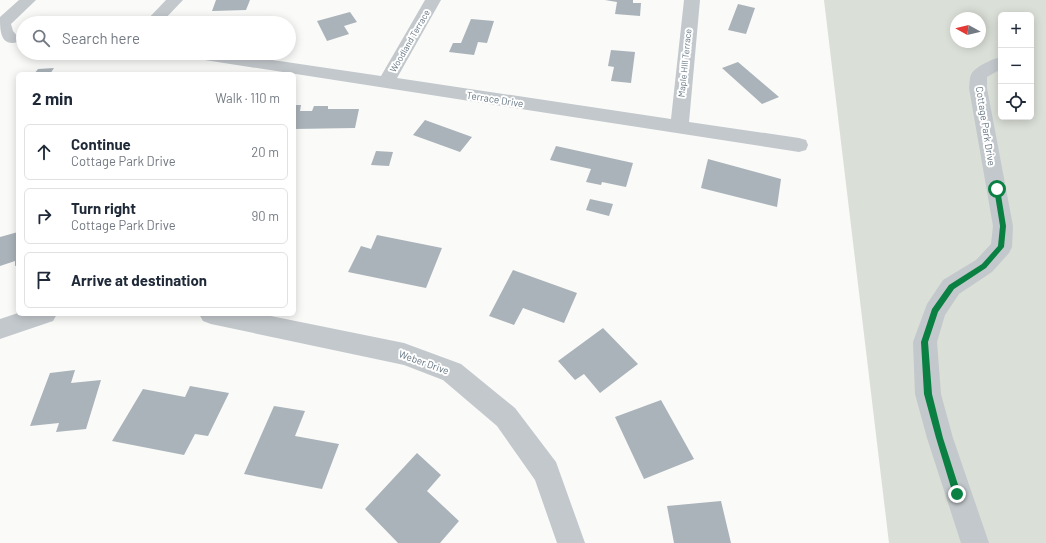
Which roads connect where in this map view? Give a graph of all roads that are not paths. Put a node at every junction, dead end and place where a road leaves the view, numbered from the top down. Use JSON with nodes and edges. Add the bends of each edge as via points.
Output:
{"nodes":[{"id":1,"x":28,"y":0,"type":"edge"},
{"id":2,"x":175,"y":0,"type":"edge"},
{"id":3,"x":433,"y":0,"type":"edge"},
{"id":4,"x":692,"y":0,"type":"edge"},
{"id":5,"x":159,"y":16,"type":"edge"},
{"id":6,"x":13,"y":39,"type":"edge"},
{"id":7,"x":239,"y":60,"type":"edge"},
{"id":8,"x":998,"y":63,"type":"dead end"},
{"id":9,"x":386,"y":82,"type":"junction"},
{"id":10,"x":679,"y":127,"type":"junction"},
{"id":11,"x":799,"y":145,"type":"dead end"},
{"id":12,"x":39,"y":316,"type":"edge"},
{"id":13,"x":221,"y":316,"type":"edge"},
{"id":14,"x":0,"y":329,"type":"edge"},
{"id":15,"x":571,"y":543,"type":"edge"},
{"id":16,"x":975,"y":543,"type":"edge"}],
"edges":[{"from":1,"to":6,"type":"street","via":[[3,24]]},
{"from":2,"to":5,"type":"street"},
{"from":3,"to":9,"type":"street","name":"Woodland Terrace"},
{"from":4,"to":10,"type":"street","name":"Maple HIll Terrace"},
{"from":7,"to":9,"type":"street","name":"Terrace Drive"},
{"from":8,"to":16,"type":"street","name":"Cottage Park Drive","via":[[980,75],[978,88],[1003,226],[1001,247],[984,266],[951,287],[934,311],[925,342],[928,394]]},
{"from":9,"to":10,"type":"street","name":"Terrace Drive"},
{"from":10,"to":11,"type":"street","name":"Terrace Drive"},
{"from":12,"to":14,"type":"street"},
{"from":13,"to":15,"type":"street","name":"Weber Drive","via":[[404,354],[452,372],[506,417],[546,472]]}]}
